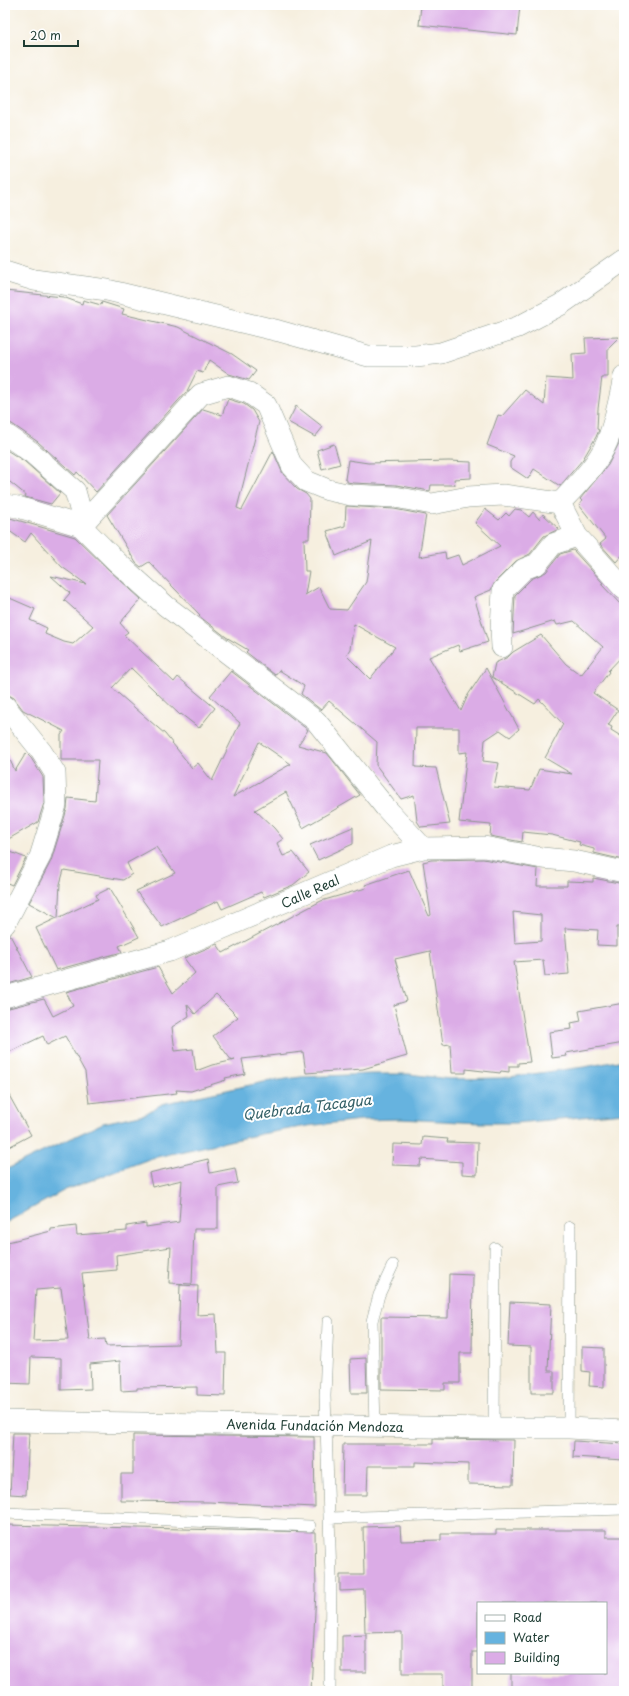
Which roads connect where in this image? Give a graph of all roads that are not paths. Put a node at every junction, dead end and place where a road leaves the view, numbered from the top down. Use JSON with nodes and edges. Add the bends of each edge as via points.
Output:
{"nodes":[{"id":1,"x":624,"y":260,"type":"edge"},
{"id":2,"x":5,"y":270,"type":"edge"},
{"id":3,"x":624,"y":376,"type":"edge"},
{"id":4,"x":5,"y":434,"type":"edge"},
{"id":5,"x":560,"y":503,"type":"junction"},
{"id":6,"x":5,"y":505,"type":"edge"},
{"id":7,"x":81,"y":526,"type":"junction"},
{"id":8,"x":577,"y":536,"type":"junction"},
{"id":9,"x":624,"y":589,"type":"edge"},
{"id":10,"x":502,"y":647,"type":"dead end"},
{"id":11,"x":5,"y":706,"type":"edge"},
{"id":12,"x":423,"y":848,"type":"junction"},
{"id":13,"x":624,"y":872,"type":"edge"},
{"id":14,"x":5,"y":924,"type":"edge"},
{"id":15,"x":5,"y":997,"type":"edge"},
{"id":16,"x":570,"y":1227,"type":"dead end"},
{"id":17,"x":495,"y":1248,"type":"dead end"},
{"id":18,"x":393,"y":1266,"type":"dead end"},
{"id":19,"x":328,"y":1322,"type":"dead end"},
{"id":20,"x":5,"y":1421,"type":"edge"},
{"id":21,"x":327,"y":1426,"type":"junction"},
{"id":22,"x":375,"y":1426,"type":"junction"},
{"id":23,"x":494,"y":1428,"type":"junction"},
{"id":24,"x":569,"y":1428,"type":"junction"},
{"id":25,"x":624,"y":1431,"type":"edge"},
{"id":26,"x":624,"y":1509,"type":"edge"},
{"id":27,"x":5,"y":1514,"type":"edge"},
{"id":28,"x":329,"y":1518,"type":"junction"},
{"id":29,"x":310,"y":1526,"type":"dead end"},
{"id":30,"x":330,"y":1691,"type":"edge"}],
"edges":[{"from":1,"to":2,"type":"street","via":[[560,305],[518,327],[441,353],[416,356],[368,356],[280,331],[107,290],[34,280]]},
{"from":3,"to":5,"type":"street","via":[[606,443],[585,476]]},
{"from":4,"to":7,"type":"street","via":[[31,452],[75,492]]},
{"from":5,"to":7,"type":"street","via":[[503,495],[468,497],[432,504],[395,497],[351,495],[328,490],[306,481],[292,466],[266,405],[249,393],[228,386],[201,394]]},
{"from":5,"to":8,"type":"street"},
{"from":6,"to":7,"type":"street"},
{"from":7,"to":12,"type":"street","via":[[166,606],[316,721],[385,807]]},
{"from":8,"to":9,"type":"street"},
{"from":8,"to":10,"type":"street","via":[[553,544],[537,564],[524,569],[503,590]]},
{"from":11,"to":14,"type":"street","via":[[55,773],[56,805],[40,857]]},
{"from":12,"to":13,"type":"street","name":"Calle Real","via":[[484,847],[574,861]]},
{"from":12,"to":15,"type":"street","name":"Calle Real","via":[[391,856],[170,951]]},
{"from":16,"to":24,"type":"lane"},
{"from":17,"to":23,"type":"lane"},
{"from":18,"to":22,"type":"lane","via":[[379,1295],[372,1321]]},
{"from":19,"to":21,"type":"lane","via":[[325,1396]]},
{"from":20,"to":21,"type":"street","name":"Avenida Fundación Mendoza"},
{"from":21,"to":22,"type":"street","name":"Avenida Fundación Mendoza"},
{"from":21,"to":28,"type":"lane"},
{"from":22,"to":23,"type":"street","name":"Avenida Fundación Mendoza"},
{"from":23,"to":24,"type":"street","name":"Avenida Fundación Mendoza"},
{"from":24,"to":25,"type":"street","name":"Avenida Fundación Mendoza"},
{"from":26,"to":28,"type":"lane"},
{"from":27,"to":29,"type":"lane"},
{"from":28,"to":30,"type":"lane"}]}
